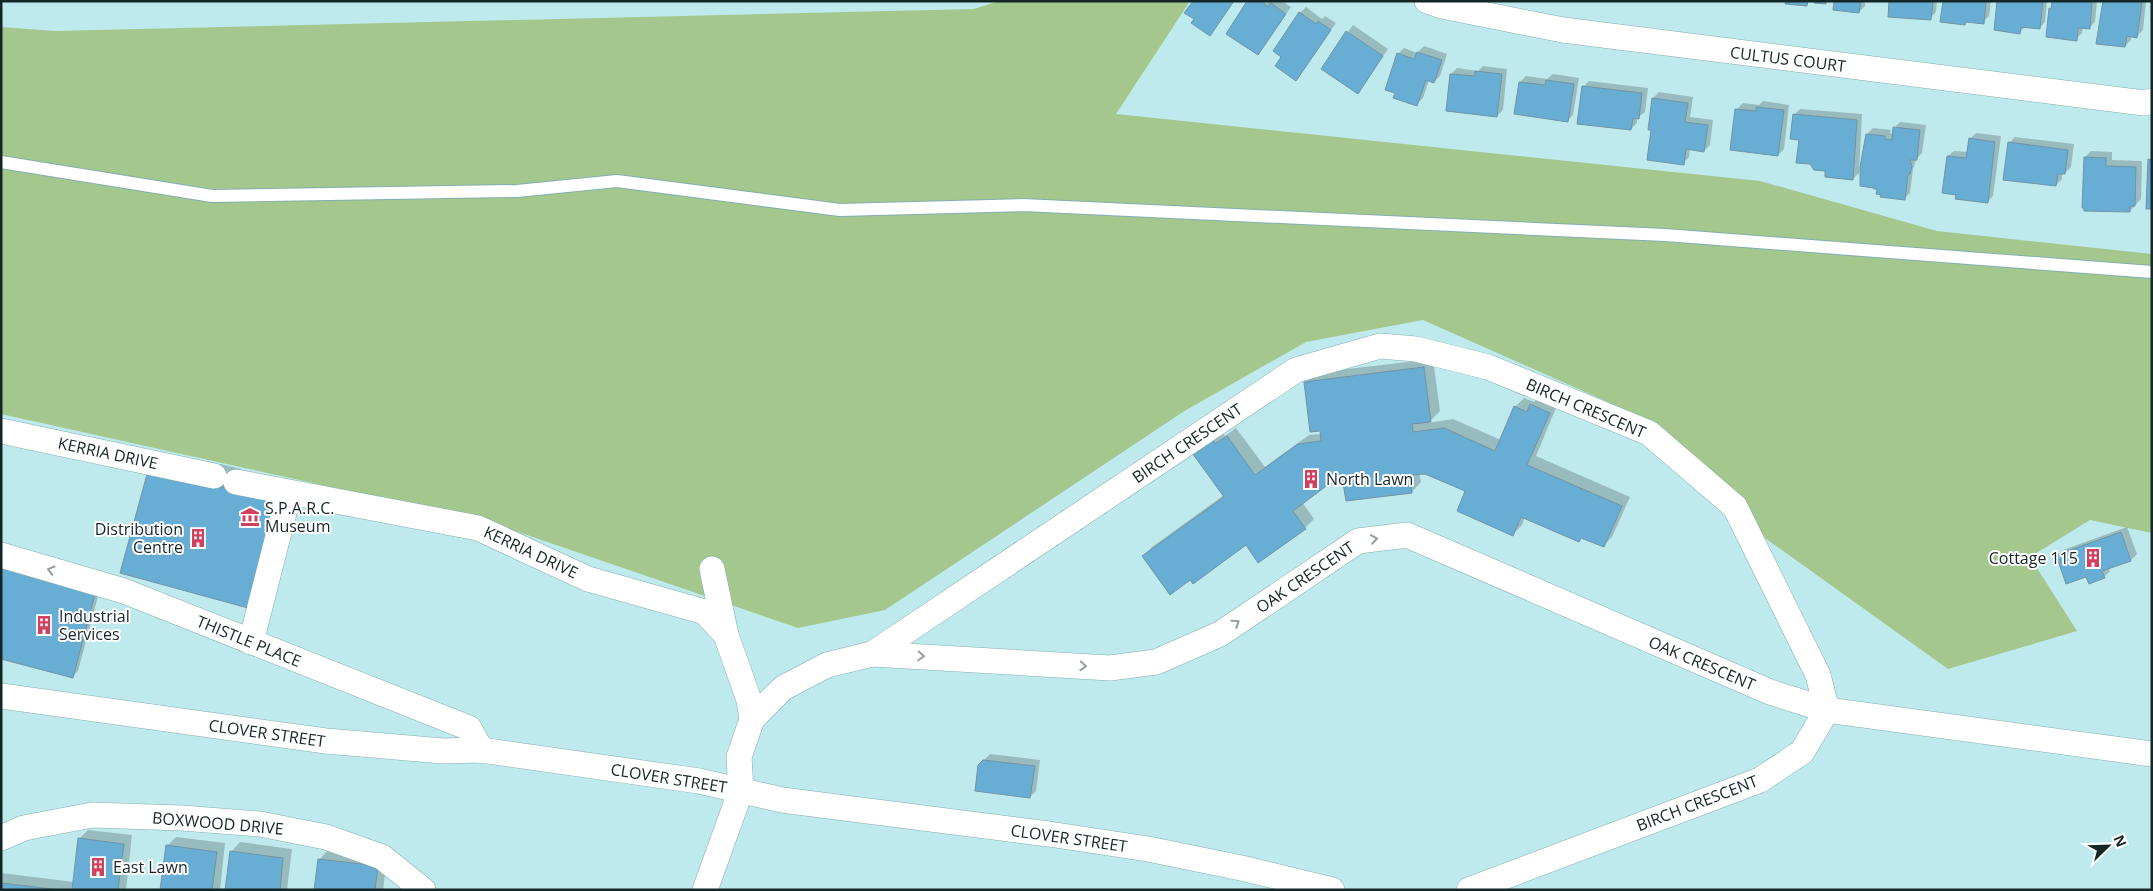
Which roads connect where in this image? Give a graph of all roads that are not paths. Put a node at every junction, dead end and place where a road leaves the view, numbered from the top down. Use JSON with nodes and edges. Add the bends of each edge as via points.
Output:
{"nodes":[{"id":1,"x":1427,"y":1,"type":"edge"},
{"id":2,"x":2152,"y":101,"type":"edge"},
{"id":3,"x":1,"y":162,"type":"edge"},
{"id":4,"x":2152,"y":272,"type":"edge"},
{"id":5,"x":1,"y":431,"type":"edge"},
{"id":6,"x":289,"y":493,"type":"junction"},
{"id":7,"x":1,"y":555,"type":"edge"},
{"id":8,"x":712,"y":569,"type":"dead end"},
{"id":9,"x":726,"y":635,"type":"junction"},
{"id":10,"x":251,"y":642,"type":"junction"},
{"id":11,"x":872,"y":654,"type":"junction"},
{"id":12,"x":1,"y":696,"type":"edge"},
{"id":13,"x":1827,"y":710,"type":"junction"},
{"id":14,"x":752,"y":719,"type":"junction"},
{"id":15,"x":481,"y":750,"type":"junction"},
{"id":16,"x":2152,"y":754,"type":"edge"},
{"id":17,"x":741,"y":790,"type":"junction"},
{"id":18,"x":1,"y":838,"type":"edge"},
{"id":19,"x":422,"y":890,"type":"edge"},
{"id":20,"x":704,"y":890,"type":"edge"},
{"id":21,"x":1332,"y":890,"type":"edge"},
{"id":22,"x":1469,"y":890,"type":"edge"}],
"edges":[{"from":1,"to":2,"type":"street","name":"CULTUS COURT","via":[[1563,30],[2144,103]]},
{"from":3,"to":4,"type":"lane","via":[[212,196],[517,191],[617,181],[840,210],[1023,205],[1645,234]]},
{"from":5,"to":6,"type":"street","name":"KERRIA DRIVE"},
{"from":6,"to":9,"type":"street","name":"KERRIA DRIVE","via":[[478,528],[588,579],[705,612]]},
{"from":6,"to":10,"type":"street"},
{"from":10,"to":7,"type":"street","name":"THISTLE PLACE","one_way":true,"via":[[124,591]]},
{"from":8,"to":9,"type":"street"},
{"from":9,"to":14,"type":"street","name":"KERRIA DRIVE","via":[[749,700]]},
{"from":10,"to":15,"type":"street","name":"THISTLE PLACE","via":[[469,728]]},
{"from":11,"to":13,"type":"street","name":"OAK CRESCENT","one_way":true,"via":[[1110,668],[1156,662],[1220,634],[1358,541],[1407,535],[1770,692]]},
{"from":11,"to":13,"type":"street","name":"BIRCH CRESCENT","via":[[1296,370],[1380,346],[1416,349],[1488,367],[1650,434],[1735,507],[1818,676]]},
{"from":11,"to":14,"type":"street","name":"OAK CRESCENT","via":[[827,665],[783,688]]},
{"from":12,"to":15,"type":"street","name":"CLOVER STREET","via":[[326,741],[444,751]]},
{"from":13,"to":16,"type":"street","name":"OAK CRESCENT"},
{"from":13,"to":22,"type":"street","name":"BIRCH CRESCENT","via":[[1802,752],[1760,780]]},
{"from":14,"to":17,"type":"street","name":"OAK CRESCENT","via":[[739,757]]},
{"from":15,"to":17,"type":"street","name":"CLOVER STREET"},
{"from":17,"to":20,"type":"street","name":"OAK CRESCENT"},
{"from":17,"to":21,"type":"street","name":"CLOVER STREET","via":[[782,800],[1148,849],[1246,868]]},
{"from":18,"to":19,"type":"street","name":"BOXWOOD DRIVE","via":[[24,828],[92,815],[260,824],[326,837],[382,857]]}]}
